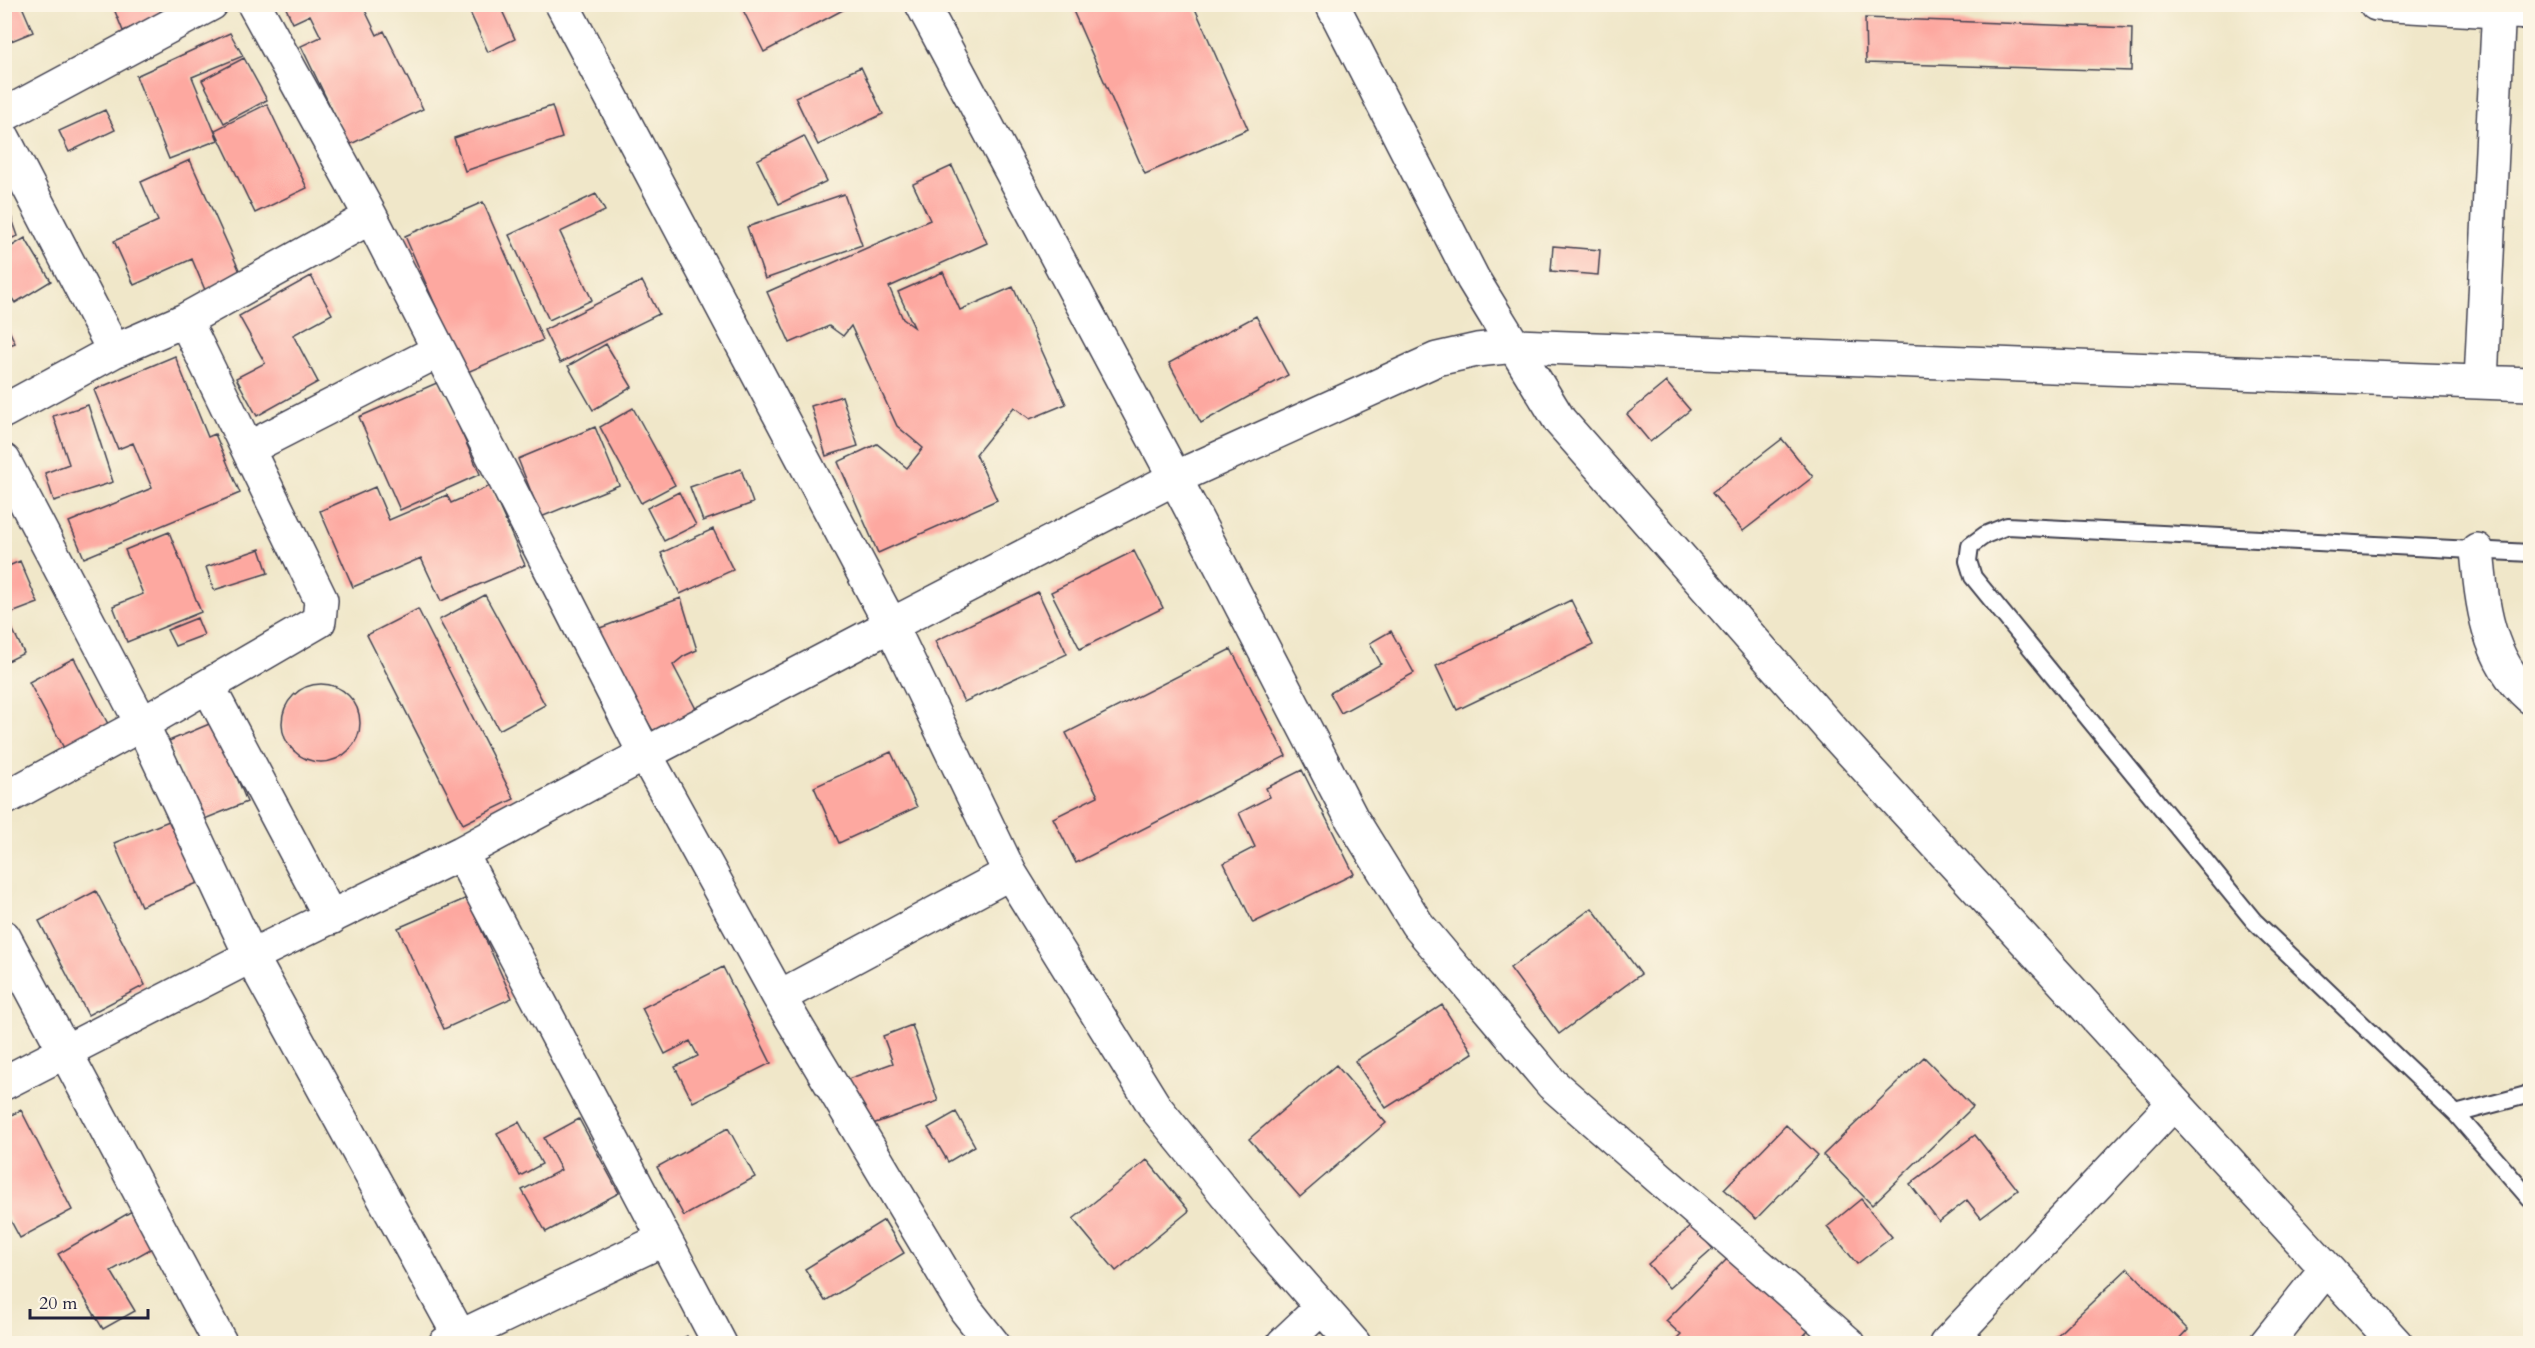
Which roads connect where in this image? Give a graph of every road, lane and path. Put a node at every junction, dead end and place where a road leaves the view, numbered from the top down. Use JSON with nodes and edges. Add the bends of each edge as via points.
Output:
{"nodes":[{"id":1,"x":211,"y":4,"type":"edge"},
{"id":2,"x":254,"y":4,"type":"edge"},
{"id":3,"x":562,"y":4,"type":"edge"},
{"id":4,"x":922,"y":4,"type":"edge"},
{"id":5,"x":1332,"y":4,"type":"edge"},
{"id":6,"x":2376,"y":4,"type":"edge"},
{"id":7,"x":2509,"y":9,"type":"edge"},
{"id":8,"x":4,"y":116,"type":"edge"},
{"id":9,"x":4,"y":139,"type":"edge"},
{"id":10,"x":371,"y":217,"type":"junction"},
{"id":11,"x":185,"y":320,"type":"junction"},
{"id":12,"x":1515,"y":346,"type":"junction"},
{"id":13,"x":114,"y":351,"type":"junction"},
{"id":14,"x":438,"y":351,"type":"junction"},
{"id":15,"x":2481,"y":381,"type":"junction"},
{"id":16,"x":2530,"y":384,"type":"edge"},
{"id":17,"x":4,"y":411,"type":"edge"},
{"id":18,"x":249,"y":448,"type":"junction"},
{"id":19,"x":4,"y":461,"type":"edge"},
{"id":20,"x":1175,"y":478,"type":"junction"},
{"id":21,"x":2477,"y":550,"type":"junction"},
{"id":22,"x":2530,"y":553,"type":"edge"},
{"id":23,"x":891,"y":625,"type":"junction"},
{"id":24,"x":208,"y":686,"type":"junction"},
{"id":25,"x":2530,"y":697,"type":"edge"},
{"id":26,"x":142,"y":724,"type":"junction"},
{"id":27,"x":645,"y":754,"type":"junction"},
{"id":28,"x":4,"y":799,"type":"edge"},
{"id":29,"x":461,"y":853,"type":"junction"},
{"id":30,"x":1010,"y":873,"type":"junction"},
{"id":31,"x":332,"y":918,"type":"junction"},
{"id":32,"x":4,"y":937,"type":"edge"},
{"id":33,"x":251,"y":956,"type":"junction"},
{"id":34,"x":779,"y":997,"type":"junction"},
{"id":35,"x":66,"y":1052,"type":"junction"},
{"id":36,"x":4,"y":1083,"type":"edge"},
{"id":37,"x":2530,"y":1094,"type":"edge"},
{"id":38,"x":2174,"y":1103,"type":"junction"},
{"id":39,"x":2456,"y":1114,"type":"junction"},
{"id":40,"x":2530,"y":1199,"type":"edge"},
{"id":41,"x":664,"y":1239,"type":"junction"},
{"id":42,"x":2326,"y":1269,"type":"junction"},
{"id":43,"x":1322,"y":1307,"type":"junction"},
{"id":44,"x":456,"y":1341,"type":"edge"},
{"id":45,"x":221,"y":1344,"type":"edge"},
{"id":46,"x":720,"y":1344,"type":"edge"},
{"id":47,"x":993,"y":1344,"type":"edge"},
{"id":48,"x":1282,"y":1344,"type":"edge"},
{"id":49,"x":1354,"y":1344,"type":"edge"},
{"id":50,"x":1849,"y":1344,"type":"edge"},
{"id":51,"x":1946,"y":1344,"type":"edge"},
{"id":52,"x":2266,"y":1344,"type":"edge"},
{"id":53,"x":2396,"y":1344,"type":"edge"}],
"edges":[{"from":1,"to":8,"type":"street"},
{"from":2,"to":10,"type":"street"},
{"from":3,"to":23,"type":"street"},
{"from":4,"to":20,"type":"street"},
{"from":5,"to":12,"type":"street","via":[[1473,279]]},
{"from":6,"to":7,"type":"street"},
{"from":7,"to":15,"type":"street"},
{"from":9,"to":13,"type":"street"},
{"from":10,"to":11,"type":"street"},
{"from":10,"to":14,"type":"street"},
{"from":11,"to":13,"type":"street"},
{"from":11,"to":18,"type":"street"},
{"from":12,"to":15,"type":"street"},
{"from":12,"to":20,"type":"street","via":[[1437,359]]},
{"from":12,"to":38,"type":"street","via":[[1560,421],[1838,737]]},
{"from":13,"to":17,"type":"street"},
{"from":14,"to":18,"type":"street"},
{"from":14,"to":27,"type":"street"},
{"from":15,"to":16,"type":"street"},
{"from":18,"to":24,"type":"street","via":[[321,600],[319,621]]},
{"from":19,"to":26,"type":"street"},
{"from":20,"to":23,"type":"street"},
{"from":20,"to":50,"type":"street","via":[[1352,819],[1417,924],[1552,1084]]},
{"from":21,"to":22,"type":"lane"},
{"from":21,"to":25,"type":"street","via":[[2482,604],[2493,646],[2516,685]]},
{"from":21,"to":39,"type":"lane","via":[[2007,526],[1970,546],[1968,561],[1973,578],[2254,921]]},
{"from":23,"to":27,"type":"street"},
{"from":23,"to":30,"type":"street"},
{"from":24,"to":26,"type":"street"},
{"from":24,"to":31,"type":"street"},
{"from":26,"to":28,"type":"street"},
{"from":26,"to":33,"type":"street"},
{"from":27,"to":29,"type":"street"},
{"from":27,"to":34,"type":"street"},
{"from":29,"to":31,"type":"street"},
{"from":29,"to":41,"type":"street"},
{"from":30,"to":34,"type":"street"},
{"from":30,"to":43,"type":"street","via":[[1155,1107]]},
{"from":31,"to":33,"type":"street"},
{"from":32,"to":35,"type":"street"},
{"from":33,"to":35,"type":"street"},
{"from":33,"to":44,"type":"street"},
{"from":34,"to":47,"type":"street","via":[[966,1310]]},
{"from":35,"to":36,"type":"street"},
{"from":35,"to":45,"type":"street"},
{"from":37,"to":39,"type":"lane"},
{"from":38,"to":42,"type":"street"},
{"from":38,"to":51,"type":"street"},
{"from":39,"to":40,"type":"lane"},
{"from":41,"to":44,"type":"street"},
{"from":41,"to":46,"type":"street"},
{"from":42,"to":52,"type":"street"},
{"from":42,"to":53,"type":"street"},
{"from":43,"to":48,"type":"street"},
{"from":43,"to":49,"type":"street"}]}
